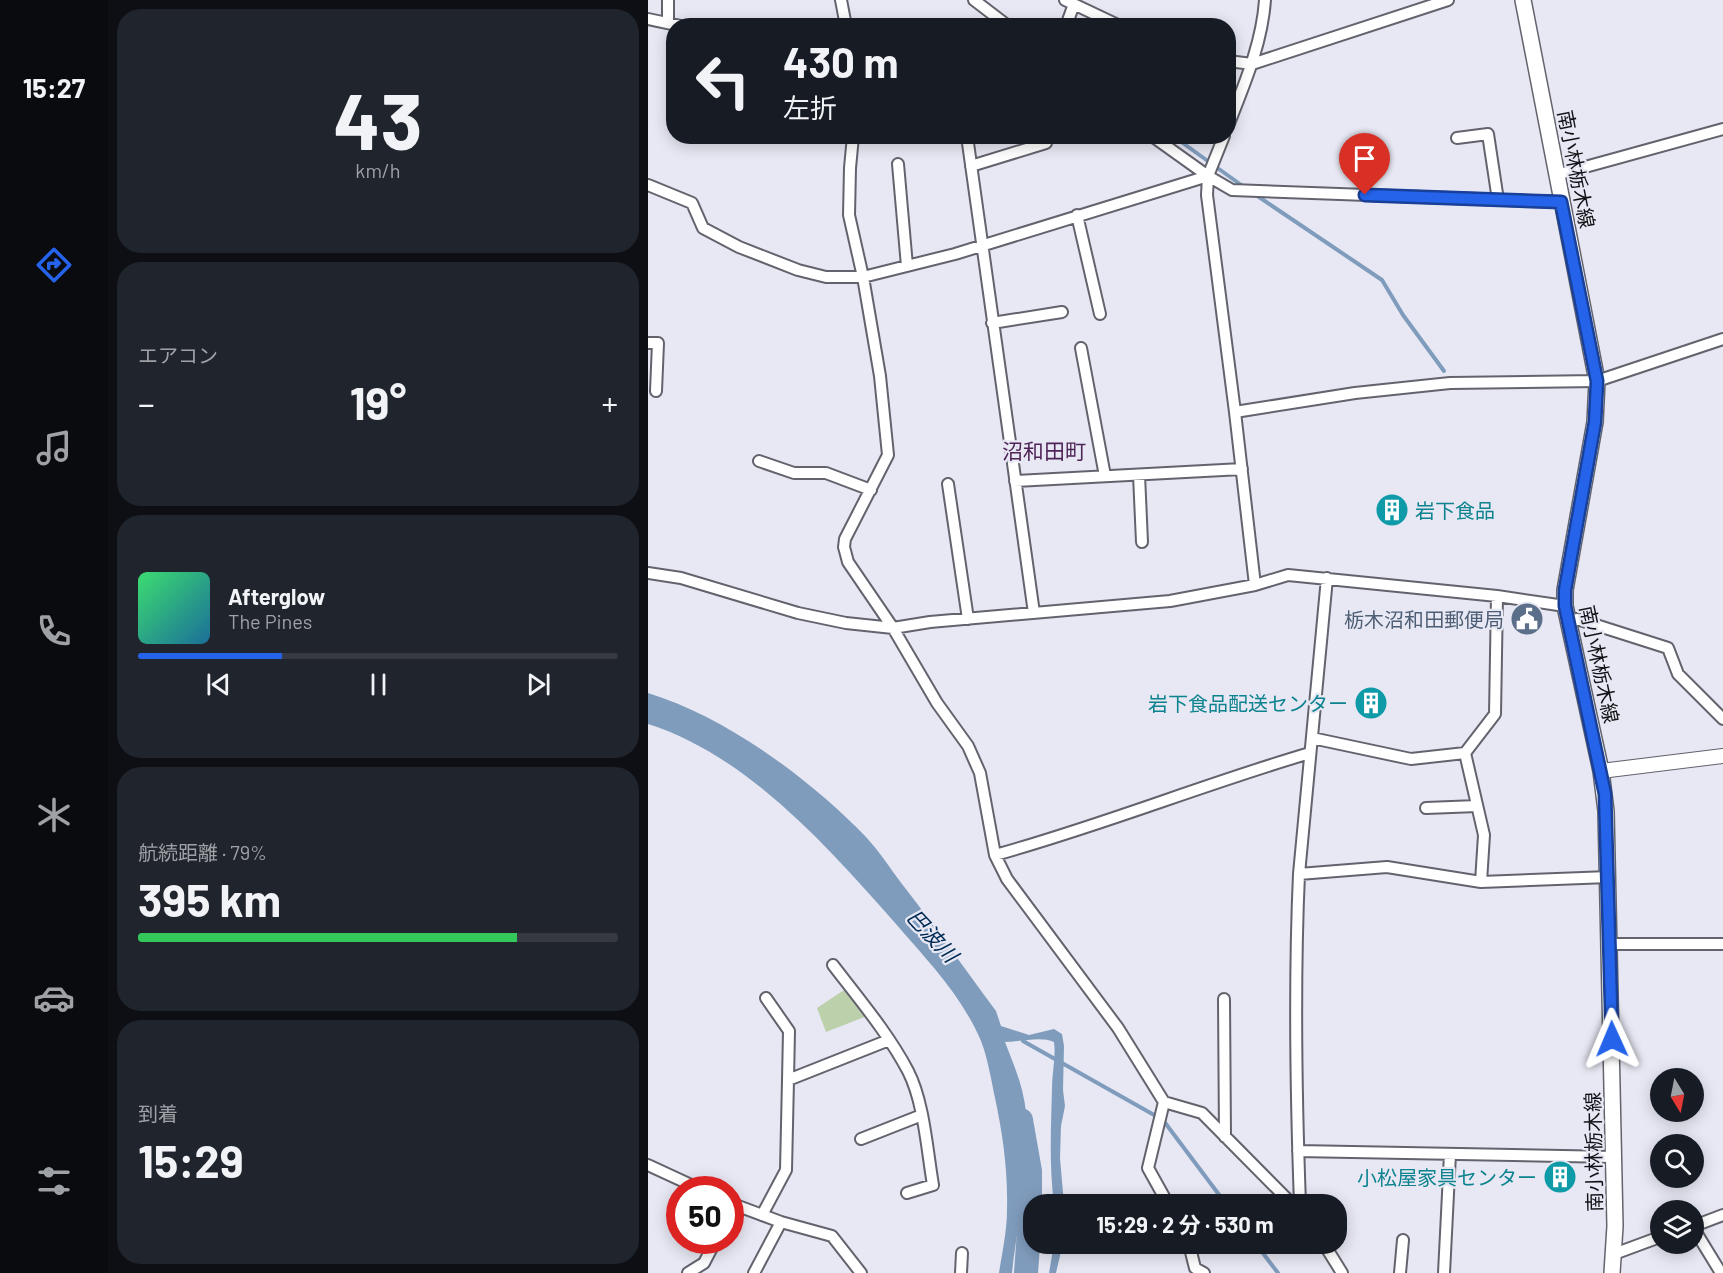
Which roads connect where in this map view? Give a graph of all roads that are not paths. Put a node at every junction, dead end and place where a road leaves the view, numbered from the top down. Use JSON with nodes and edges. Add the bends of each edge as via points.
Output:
{"nodes":[{"id":1,"x":668,"y":0,"type":"edge"},
{"id":2,"x":841,"y":0,"type":"edge"},
{"id":3,"x":974,"y":0,"type":"edge"},
{"id":4,"x":1265,"y":0,"type":"edge"},
{"id":5,"x":1448,"y":0,"type":"edge"},
{"id":6,"x":1523,"y":0,"type":"edge"},
{"id":7,"x":1070,"y":2,"type":"edge"},
{"id":8,"x":668,"y":18,"type":"edge"},
{"id":9,"x":844,"y":18,"type":"edge"},
{"id":10,"x":998,"y":18,"type":"edge"},
{"id":11,"x":1067,"y":18,"type":"edge"},
{"id":12,"x":1103,"y":18,"type":"edge"},
{"id":13,"x":648,"y":19,"type":"edge"},
{"id":14,"x":666,"y":23,"type":"edge"},
{"id":15,"x":1236,"y":62,"type":"edge"},
{"id":16,"x":1252,"y":64,"type":"junction"},
{"id":17,"x":1236,"y":105,"type":"edge"},
{"id":18,"x":1723,"y":129,"type":"edge"},
{"id":19,"x":1457,"y":138,"type":"dead end"},
{"id":20,"x":853,"y":144,"type":"edge"},
{"id":21,"x":968,"y":144,"type":"edge"},
{"id":22,"x":1043,"y":144,"type":"edge"},
{"id":23,"x":1163,"y":144,"type":"edge"},
{"id":24,"x":1221,"y":144,"type":"edge"},
{"id":25,"x":898,"y":164,"type":"dead end"},
{"id":26,"x":971,"y":166,"type":"junction"},
{"id":27,"x":1556,"y":175,"type":"junction"},
{"id":28,"x":1208,"y":176,"type":"junction"},
{"id":29,"x":648,"y":185,"type":"edge"},
{"id":30,"x":1498,"y":200,"type":"junction"},
{"id":31,"x":1561,"y":202,"type":"junction"},
{"id":32,"x":1077,"y":215,"type":"junction"},
{"id":33,"x":981,"y":245,"type":"junction"},
{"id":34,"x":907,"y":266,"type":"junction"},
{"id":35,"x":863,"y":277,"type":"junction"},
{"id":36,"x":1062,"y":312,"type":"dead end"},
{"id":37,"x":1100,"y":314,"type":"dead end"},
{"id":38,"x":992,"y":323,"type":"junction"},
{"id":39,"x":1723,"y":339,"type":"edge"},
{"id":40,"x":648,"y":343,"type":"edge"},
{"id":41,"x":1081,"y":348,"type":"dead end"},
{"id":42,"x":1597,"y":381,"type":"junction"},
{"id":43,"x":656,"y":392,"type":"dead end"},
{"id":44,"x":1235,"y":412,"type":"junction"},
{"id":45,"x":759,"y":461,"type":"dead end"},
{"id":46,"x":1242,"y":469,"type":"junction"},
{"id":47,"x":1139,"y":475,"type":"junction"},
{"id":48,"x":1105,"y":476,"type":"junction"},
{"id":49,"x":1015,"y":481,"type":"junction"},
{"id":50,"x":948,"y":484,"type":"dead end"},
{"id":51,"x":871,"y":490,"type":"junction"},
{"id":52,"x":1142,"y":542,"type":"dead end"},
{"id":53,"x":648,"y":573,"type":"edge"},
{"id":54,"x":1327,"y":578,"type":"junction"},
{"id":55,"x":1255,"y":585,"type":"junction"},
{"id":56,"x":1497,"y":596,"type":"junction"},
{"id":57,"x":1565,"y":606,"type":"junction"},
{"id":58,"x":1034,"y":613,"type":"junction"},
{"id":59,"x":968,"y":619,"type":"junction"},
{"id":60,"x":1568,"y":622,"type":"junction"},
{"id":61,"x":893,"y":628,"type":"junction"},
{"id":62,"x":1723,"y":719,"type":"edge"},
{"id":63,"x":1312,"y":738,"type":"junction"},
{"id":64,"x":1310,"y":753,"type":"junction"},
{"id":65,"x":1465,"y":753,"type":"junction"},
{"id":66,"x":1723,"y":756,"type":"edge"},
{"id":67,"x":1601,"y":771,"type":"junction"},
{"id":68,"x":1477,"y":806,"type":"junction"},
{"id":69,"x":1426,"y":808,"type":"dead end"},
{"id":70,"x":994,"y":855,"type":"junction"},
{"id":71,"x":1299,"y":874,"type":"junction"},
{"id":72,"x":1609,"y":877,"type":"junction"},
{"id":73,"x":1481,"y":882,"type":"junction"},
{"id":74,"x":1610,"y":944,"type":"junction"},
{"id":75,"x":1723,"y":944,"type":"edge"},
{"id":76,"x":833,"y":965,"type":"dead end"},
{"id":77,"x":766,"y":998,"type":"dead end"},
{"id":78,"x":1224,"y":999,"type":"dead end"},
{"id":79,"x":889,"y":1040,"type":"junction"},
{"id":80,"x":788,"y":1080,"type":"junction"},
{"id":81,"x":1164,"y":1102,"type":"junction"},
{"id":82,"x":922,"y":1115,"type":"junction"},
{"id":83,"x":1225,"y":1137,"type":"junction"},
{"id":84,"x":861,"y":1138,"type":"dead end"},
{"id":85,"x":1298,"y":1151,"type":"junction"},
{"id":86,"x":1450,"y":1154,"type":"junction"},
{"id":87,"x":1614,"y":1157,"type":"junction"},
{"id":88,"x":648,"y":1165,"type":"edge"},
{"id":89,"x":672,"y":1176,"type":"edge"},
{"id":90,"x":907,"y":1193,"type":"dead end"},
{"id":91,"x":1162,"y":1194,"type":"edge"},
{"id":92,"x":1282,"y":1194,"type":"edge"},
{"id":93,"x":1300,"y":1194,"type":"edge"},
{"id":94,"x":744,"y":1208,"type":"edge"},
{"id":95,"x":762,"y":1215,"type":"junction"},
{"id":96,"x":1723,"y":1215,"type":"edge"},
{"id":97,"x":781,"y":1222,"type":"junction"},
{"id":98,"x":1704,"y":1223,"type":"edge"},
{"id":99,"x":1403,"y":1240,"type":"dead end"},
{"id":100,"x":1650,"y":1241,"type":"edge"},
{"id":101,"x":1704,"y":1244,"type":"edge"},
{"id":102,"x":962,"y":1253,"type":"dead end"},
{"id":103,"x":710,"y":1254,"type":"edge"},
{"id":104,"x":1192,"y":1254,"type":"edge"},
{"id":105,"x":1330,"y":1254,"type":"edge"},
{"id":106,"x":1614,"y":1254,"type":"junction"},
{"id":107,"x":688,"y":1273,"type":"edge"},
{"id":108,"x":754,"y":1273,"type":"edge"},
{"id":109,"x":861,"y":1273,"type":"edge"},
{"id":110,"x":961,"y":1273,"type":"edge"},
{"id":111,"x":1204,"y":1273,"type":"edge"},
{"id":112,"x":1342,"y":1273,"type":"edge"},
{"id":113,"x":1400,"y":1273,"type":"edge"},
{"id":114,"x":1444,"y":1273,"type":"edge"},
{"id":115,"x":1612,"y":1273,"type":"edge"},
{"id":116,"x":1721,"y":1273,"type":"edge"}],
"edges":[{"from":1,"to":8,"type":"street"},
{"from":2,"to":9,"type":"street"},
{"from":3,"to":10,"type":"street"},
{"from":4,"to":16,"type":"street","via":[[1263,25]]},
{"from":5,"to":16,"type":"street"},
{"from":6,"to":27,"type":"main road","name":"南小林栃木線"},
{"from":7,"to":11,"type":"street"},
{"from":7,"to":12,"type":"street"},
{"from":13,"to":14,"type":"street"},
{"from":15,"to":16,"type":"street"},
{"from":16,"to":17,"type":"street"},
{"from":18,"to":27,"type":"street"},
{"from":19,"to":30,"type":"street","via":[[1488,134]]},
{"from":20,"to":35,"type":"street","via":[[849,215]]},
{"from":21,"to":26,"type":"street"},
{"from":22,"to":26,"type":"street"},
{"from":23,"to":28,"type":"street"},
{"from":24,"to":28,"type":"street"},
{"from":25,"to":34,"type":"street"},
{"from":26,"to":33,"type":"street"},
{"from":27,"to":31,"type":"main road","name":"南小林栃木線"},
{"from":28,"to":30,"type":"street","via":[[1232,190]]},
{"from":28,"to":32,"type":"street"},
{"from":28,"to":44,"type":"street","via":[[1207,195]]},
{"from":29,"to":35,"type":"street","via":[[692,203],[703,228],[739,247],[826,277]]},
{"from":30,"to":31,"type":"street"},
{"from":31,"to":42,"type":"main road","name":"南小林栃木線"},
{"from":32,"to":33,"type":"street"},
{"from":32,"to":37,"type":"street"},
{"from":33,"to":34,"type":"street"},
{"from":33,"to":38,"type":"street"},
{"from":34,"to":35,"type":"street"},
{"from":35,"to":51,"type":"street","via":[[880,376],[888,455]]},
{"from":36,"to":38,"type":"street"},
{"from":38,"to":49,"type":"street"},
{"from":39,"to":42,"type":"street"},
{"from":40,"to":43,"type":"street","via":[[658,343]]},
{"from":41,"to":48,"type":"street"},
{"from":42,"to":44,"type":"street","via":[[1450,383]]},
{"from":42,"to":57,"type":"main road","name":"南小林栃木線","via":[[1595,422]]},
{"from":44,"to":46,"type":"street"},
{"from":45,"to":51,"type":"street","via":[[794,473],[826,473]]},
{"from":46,"to":47,"type":"street"},
{"from":46,"to":55,"type":"street"},
{"from":47,"to":48,"type":"street"},
{"from":47,"to":52,"type":"street"},
{"from":48,"to":49,"type":"street"},
{"from":49,"to":58,"type":"street"},
{"from":50,"to":59,"type":"street"},
{"from":51,"to":61,"type":"street","via":[[844,547],[848,562]]},
{"from":53,"to":61,"type":"street","via":[[681,578],[798,613]]},
{"from":54,"to":55,"type":"street","via":[[1288,576]]},
{"from":54,"to":56,"type":"street"},
{"from":54,"to":63,"type":"street"},
{"from":55,"to":58,"type":"street","via":[[1170,601]]},
{"from":56,"to":57,"type":"street"},
{"from":56,"to":65,"type":"street","via":[[1495,714]]},
{"from":57,"to":60,"type":"main road","name":"南小林栃木線"},
{"from":58,"to":59,"type":"street"},
{"from":59,"to":61,"type":"street"},
{"from":60,"to":62,"type":"street","via":[[1578,619],[1668,648],[1678,674]]},
{"from":60,"to":67,"type":"main road","name":"南小林栃木線"},
{"from":61,"to":70,"type":"street","via":[[937,703],[968,746],[980,773]]},
{"from":63,"to":64,"type":"street"},
{"from":63,"to":65,"type":"street","via":[[1411,759]]},
{"from":64,"to":70,"type":"street"},
{"from":64,"to":71,"type":"street"},
{"from":65,"to":68,"type":"street"},
{"from":66,"to":67,"type":"street"},
{"from":67,"to":72,"type":"main road","name":"南小林栃木線"},
{"from":68,"to":69,"type":"street"},
{"from":68,"to":73,"type":"street","via":[[1484,836]]},
{"from":70,"to":81,"type":"street","via":[[1007,879],[1118,1028]]},
{"from":71,"to":73,"type":"street","via":[[1387,867]]},
{"from":71,"to":85,"type":"street"},
{"from":72,"to":73,"type":"street"},
{"from":72,"to":74,"type":"main road","name":"南小林栃木線"},
{"from":74,"to":75,"type":"street"},
{"from":74,"to":87,"type":"main road","name":"南小林栃木線"},
{"from":76,"to":79,"type":"street"},
{"from":77,"to":80,"type":"street","via":[[789,1031]]},
{"from":78,"to":83,"type":"street"},
{"from":79,"to":80,"type":"street"},
{"from":79,"to":82,"type":"street","via":[[909,1073]]},
{"from":80,"to":95,"type":"street","via":[[786,1170]]},
{"from":81,"to":83,"type":"street","via":[[1202,1113]]},
{"from":81,"to":91,"type":"street","via":[[1148,1168]]},
{"from":82,"to":84,"type":"street"},
{"from":82,"to":90,"type":"street","via":[[933,1185]]},
{"from":83,"to":92,"type":"street"},
{"from":85,"to":86,"type":"street"},
{"from":85,"to":93,"type":"street"},
{"from":86,"to":87,"type":"street"},
{"from":86,"to":114,"type":"street"},
{"from":87,"to":106,"type":"main road","name":"南小林栃木線"},
{"from":88,"to":89,"type":"street"},
{"from":94,"to":95,"type":"street"},
{"from":95,"to":97,"type":"street"},
{"from":96,"to":98,"type":"street"},
{"from":97,"to":108,"type":"street"},
{"from":97,"to":109,"type":"street","via":[[832,1236]]},
{"from":99,"to":113,"type":"street"},
{"from":100,"to":106,"type":"street"},
{"from":101,"to":116,"type":"street"},
{"from":102,"to":110,"type":"street"},
{"from":103,"to":107,"type":"street"},
{"from":104,"to":111,"type":"street","via":[[1195,1268]]},
{"from":105,"to":112,"type":"street"},
{"from":106,"to":115,"type":"main road","name":"南小林栃木線"}]}
